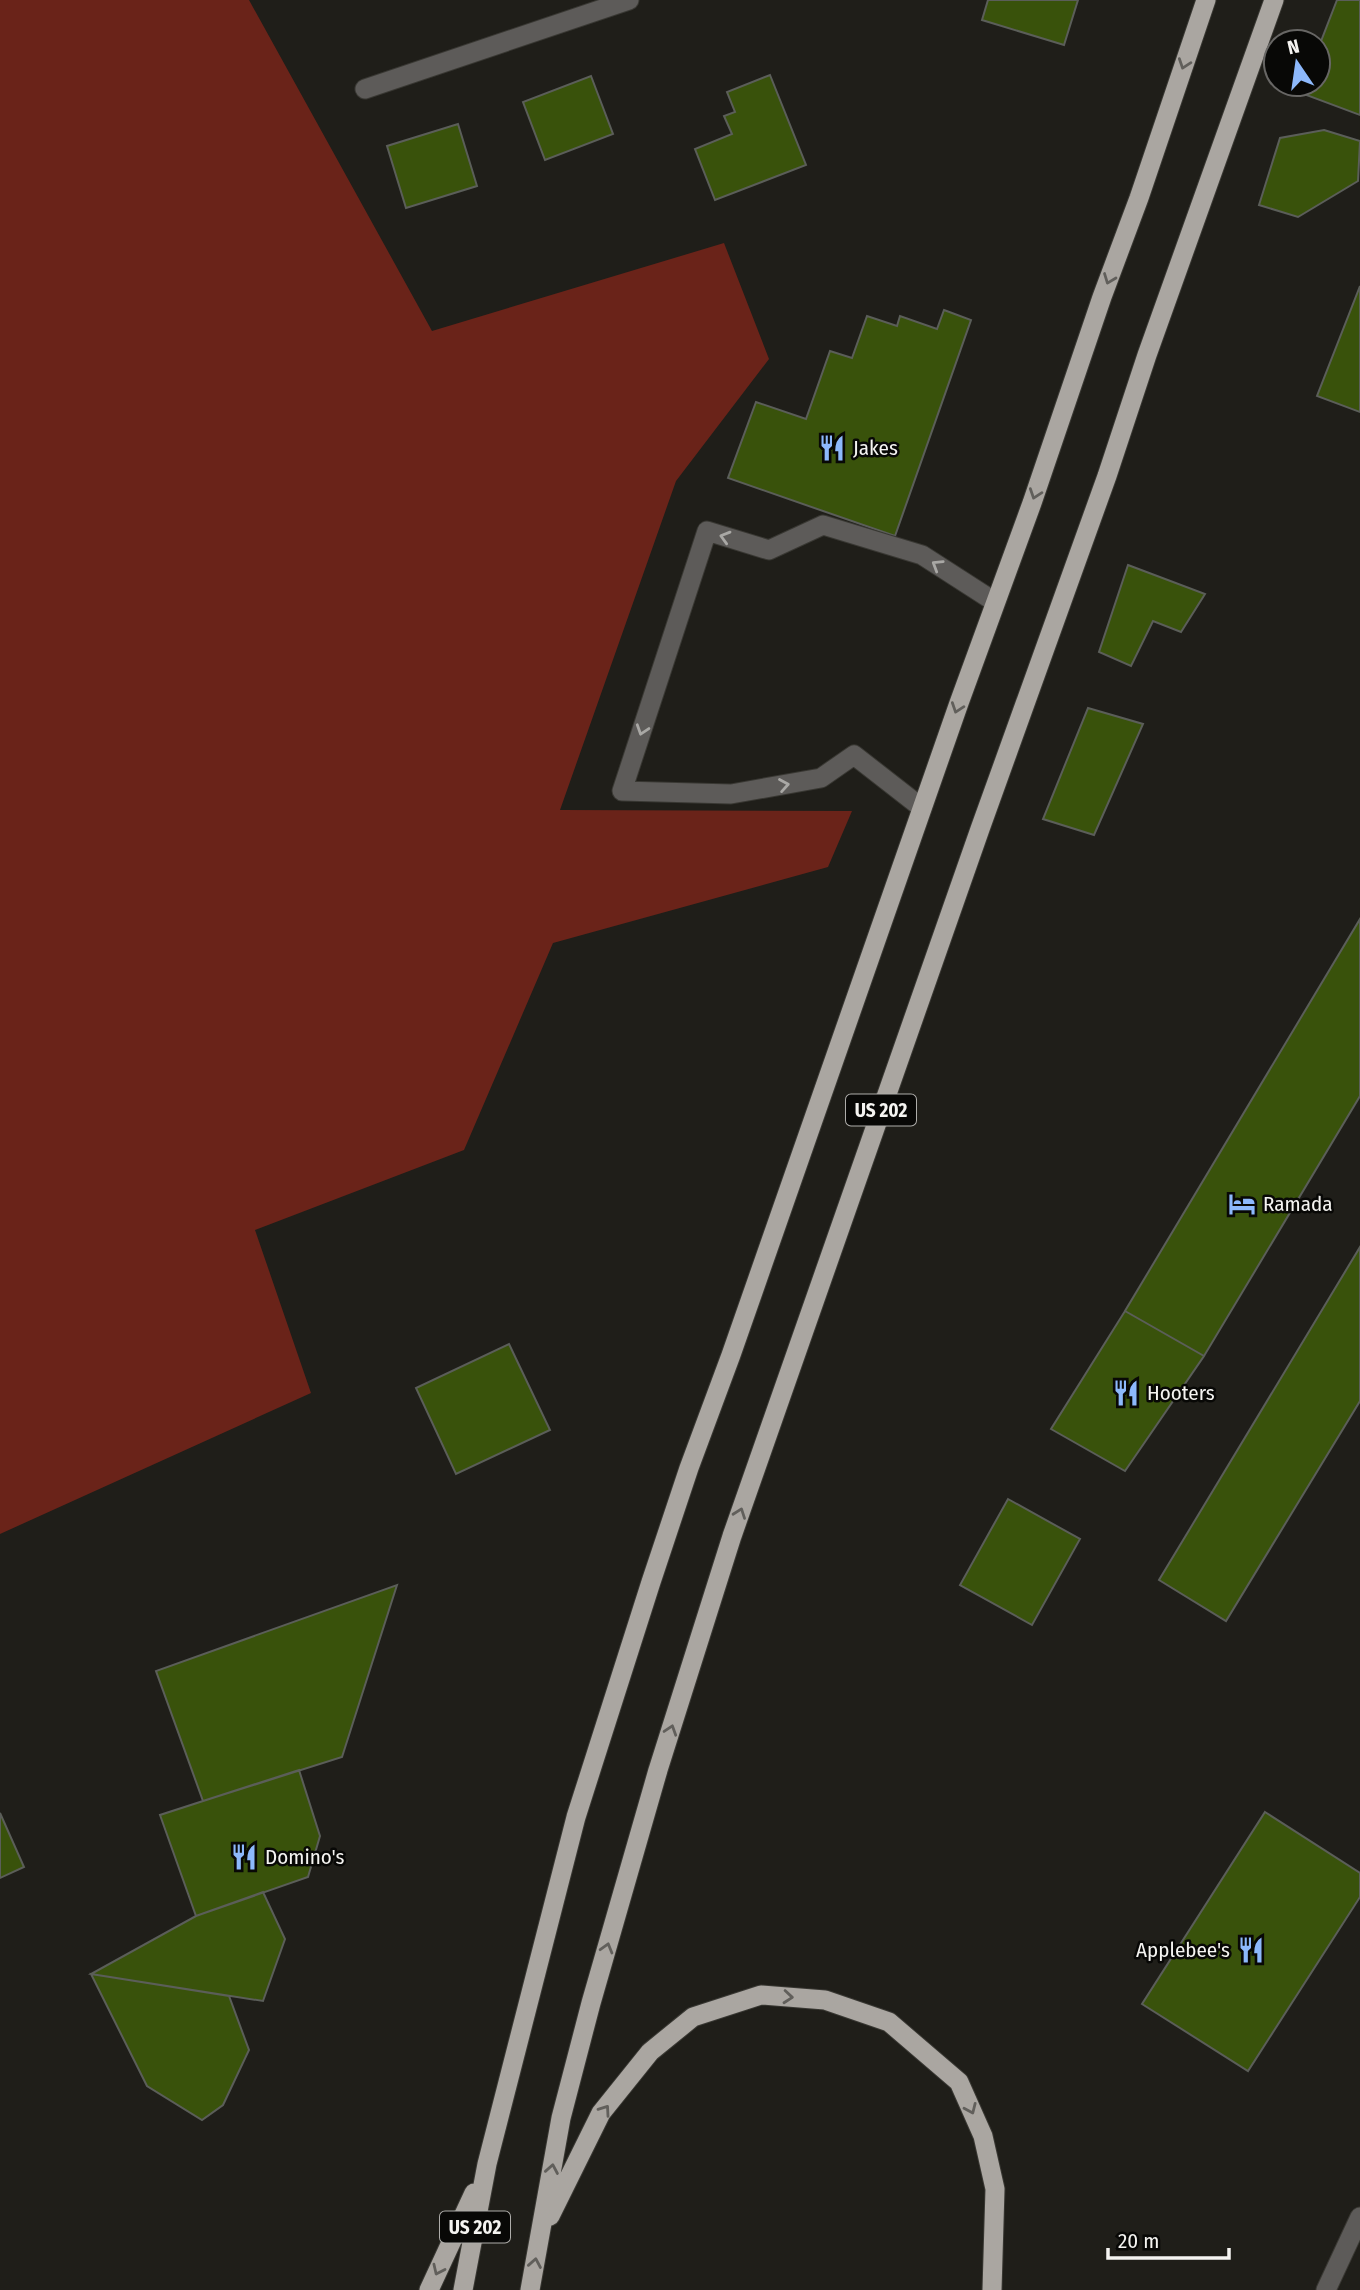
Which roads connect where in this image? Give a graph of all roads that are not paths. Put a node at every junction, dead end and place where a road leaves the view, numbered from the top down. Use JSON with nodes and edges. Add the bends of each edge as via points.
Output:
{"nodes":[{"id":1,"x":629,"y":0,"type":"edge"},
{"id":2,"x":1206,"y":0,"type":"edge"},
{"id":3,"x":1274,"y":0,"type":"edge"},
{"id":4,"x":365,"y":89,"type":"dead end"},
{"id":5,"x":995,"y":602,"type":"junction"},
{"id":6,"x":922,"y":808,"type":"junction"},
{"id":7,"x":487,"y":2164,"type":"junction"},
{"id":8,"x":1360,"y":2217,"type":"edge"},
{"id":9,"x":540,"y":2236,"type":"junction"},
{"id":10,"x":429,"y":2290,"type":"edge"},
{"id":11,"x":463,"y":2290,"type":"edge"},
{"id":12,"x":530,"y":2290,"type":"edge"},
{"id":13,"x":992,"y":2290,"type":"edge"},
{"id":14,"x":1326,"y":2290,"type":"edge"}],
"edges":[{"from":1,"to":4,"type":"street"},
{"from":2,"to":5,"type":"highway","number":"US 202","one_way":true},
{"from":9,"to":3,"type":"highway","number":"US 202","one_way":true,"via":[[561,2118],[591,2003],[732,1536]]},
{"from":5,"to":6,"type":"highway","number":"US 202","one_way":true},
{"from":5,"to":6,"type":"street","one_way":true,"via":[[922,555],[823,525],[769,550],[708,531],[622,792],[731,794],[821,778],[855,755]]},
{"from":6,"to":7,"type":"highway","number":"US 202","via":[[651,1582],[576,1817]]},
{"from":7,"to":10,"type":"highway","one_way":true},
{"from":7,"to":11,"type":"highway","number":"US 202"},
{"from":8,"to":14,"type":"street"},
{"from":12,"to":9,"type":"highway","number":"US 202","one_way":true},
{"from":9,"to":13,"type":"highway","one_way":true,"via":[[601,2113],[650,2052],[693,2017],[761,1995],[825,2000],[889,2022],[960,2082],[983,2136],[995,2189]]}]}
